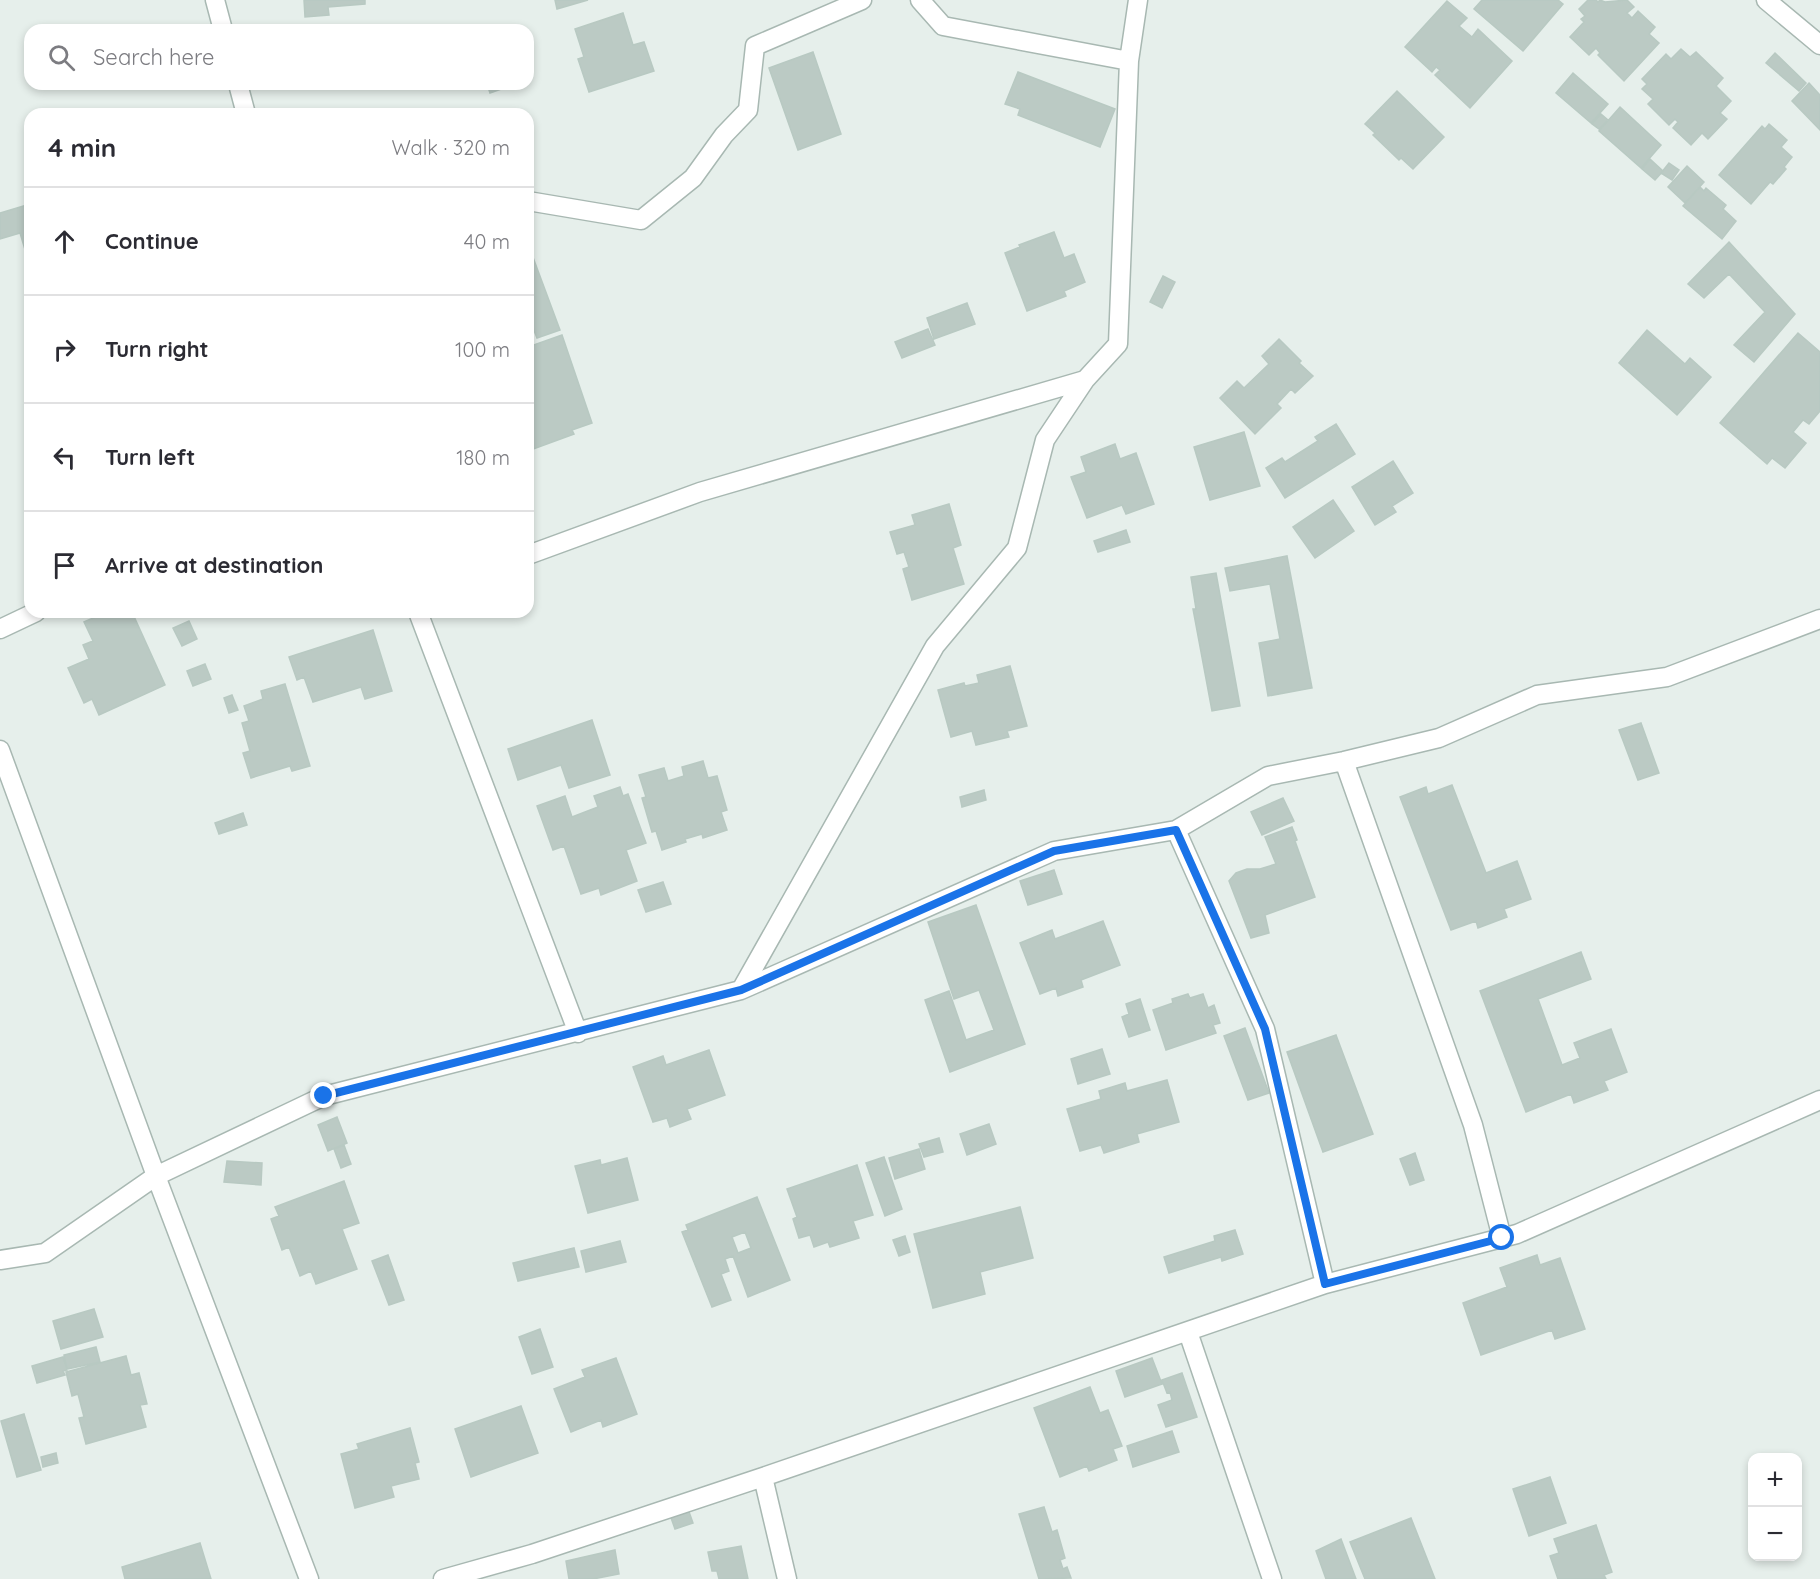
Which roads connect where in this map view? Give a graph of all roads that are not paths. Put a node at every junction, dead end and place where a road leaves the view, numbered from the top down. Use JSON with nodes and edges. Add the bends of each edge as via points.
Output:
{"nodes":[{"id":1,"x":215,"y":0,"type":"edge"},
{"id":2,"x":862,"y":0,"type":"edge"},
{"id":3,"x":920,"y":0,"type":"edge"},
{"id":4,"x":1138,"y":0,"type":"edge"},
{"id":5,"x":1766,"y":0,"type":"edge"},
{"id":6,"x":221,"y":24,"type":"edge"},
{"id":7,"x":1820,"y":45,"type":"edge"},
{"id":8,"x":1129,"y":61,"type":"junction"},
{"id":9,"x":240,"y":90,"type":"edge"},
{"id":10,"x":244,"y":108,"type":"edge"},
{"id":11,"x":534,"y":202,"type":"edge"},
{"id":12,"x":1085,"y":380,"type":"junction"},
{"id":13,"x":534,"y":553,"type":"edge"},
{"id":14,"x":24,"y":618,"type":"edge"},
{"id":15,"x":420,"y":618,"type":"edge"},
{"id":16,"x":1820,"y":619,"type":"edge"},
{"id":17,"x":0,"y":629,"type":"edge"},
{"id":18,"x":0,"y":750,"type":"edge"},
{"id":19,"x":1344,"y":761,"type":"junction"},
{"id":20,"x":1176,"y":830,"type":"junction"},
{"id":21,"x":741,"y":990,"type":"junction"},
{"id":22,"x":578,"y":1033,"type":"junction"},
{"id":23,"x":1820,"y":1100,"type":"edge"},
{"id":24,"x":156,"y":1176,"type":"junction"},
{"id":25,"x":1502,"y":1238,"type":"junction"},
{"id":26,"x":0,"y":1260,"type":"edge"},
{"id":27,"x":1325,"y":1284,"type":"junction"},
{"id":28,"x":1188,"y":1332,"type":"junction"},
{"id":29,"x":763,"y":1477,"type":"junction"},
{"id":30,"x":309,"y":1579,"type":"edge"},
{"id":31,"x":443,"y":1579,"type":"edge"},
{"id":32,"x":787,"y":1579,"type":"edge"},
{"id":33,"x":1272,"y":1579,"type":"edge"}],
"edges":[{"from":1,"to":6,"type":"street"},
{"from":2,"to":11,"type":"street","via":[[755,46],[748,110],[693,178],[641,220]]},
{"from":3,"to":8,"type":"street","via":[[943,26]]},
{"from":4,"to":8,"type":"street"},
{"from":5,"to":7,"type":"street"},
{"from":8,"to":12,"type":"street","via":[[1118,344]]},
{"from":9,"to":10,"type":"street"},
{"from":12,"to":13,"type":"street","via":[[700,492]]},
{"from":12,"to":21,"type":"street","via":[[1045,440],[1017,548],[935,646]]},
{"from":14,"to":17,"type":"street"},
{"from":15,"to":22,"type":"street"},
{"from":16,"to":19,"type":"street","via":[[1667,676],[1537,695],[1439,738]]},
{"from":18,"to":24,"type":"street"},
{"from":19,"to":20,"type":"street","via":[[1268,776]]},
{"from":19,"to":25,"type":"street","via":[[1473,1125]]},
{"from":20,"to":21,"type":"street","via":[[1054,851]]},
{"from":20,"to":27,"type":"street","via":[[1265,1029]]},
{"from":21,"to":22,"type":"street"},
{"from":22,"to":24,"type":"street","via":[[324,1096]]},
{"from":23,"to":25,"type":"street"},
{"from":24,"to":26,"type":"street","via":[[45,1252]]},
{"from":24,"to":30,"type":"street"},
{"from":25,"to":27,"type":"street"},
{"from":27,"to":28,"type":"street"},
{"from":28,"to":29,"type":"street"},
{"from":28,"to":33,"type":"street"},
{"from":29,"to":31,"type":"street","via":[[532,1554]]},
{"from":29,"to":32,"type":"street"}]}
